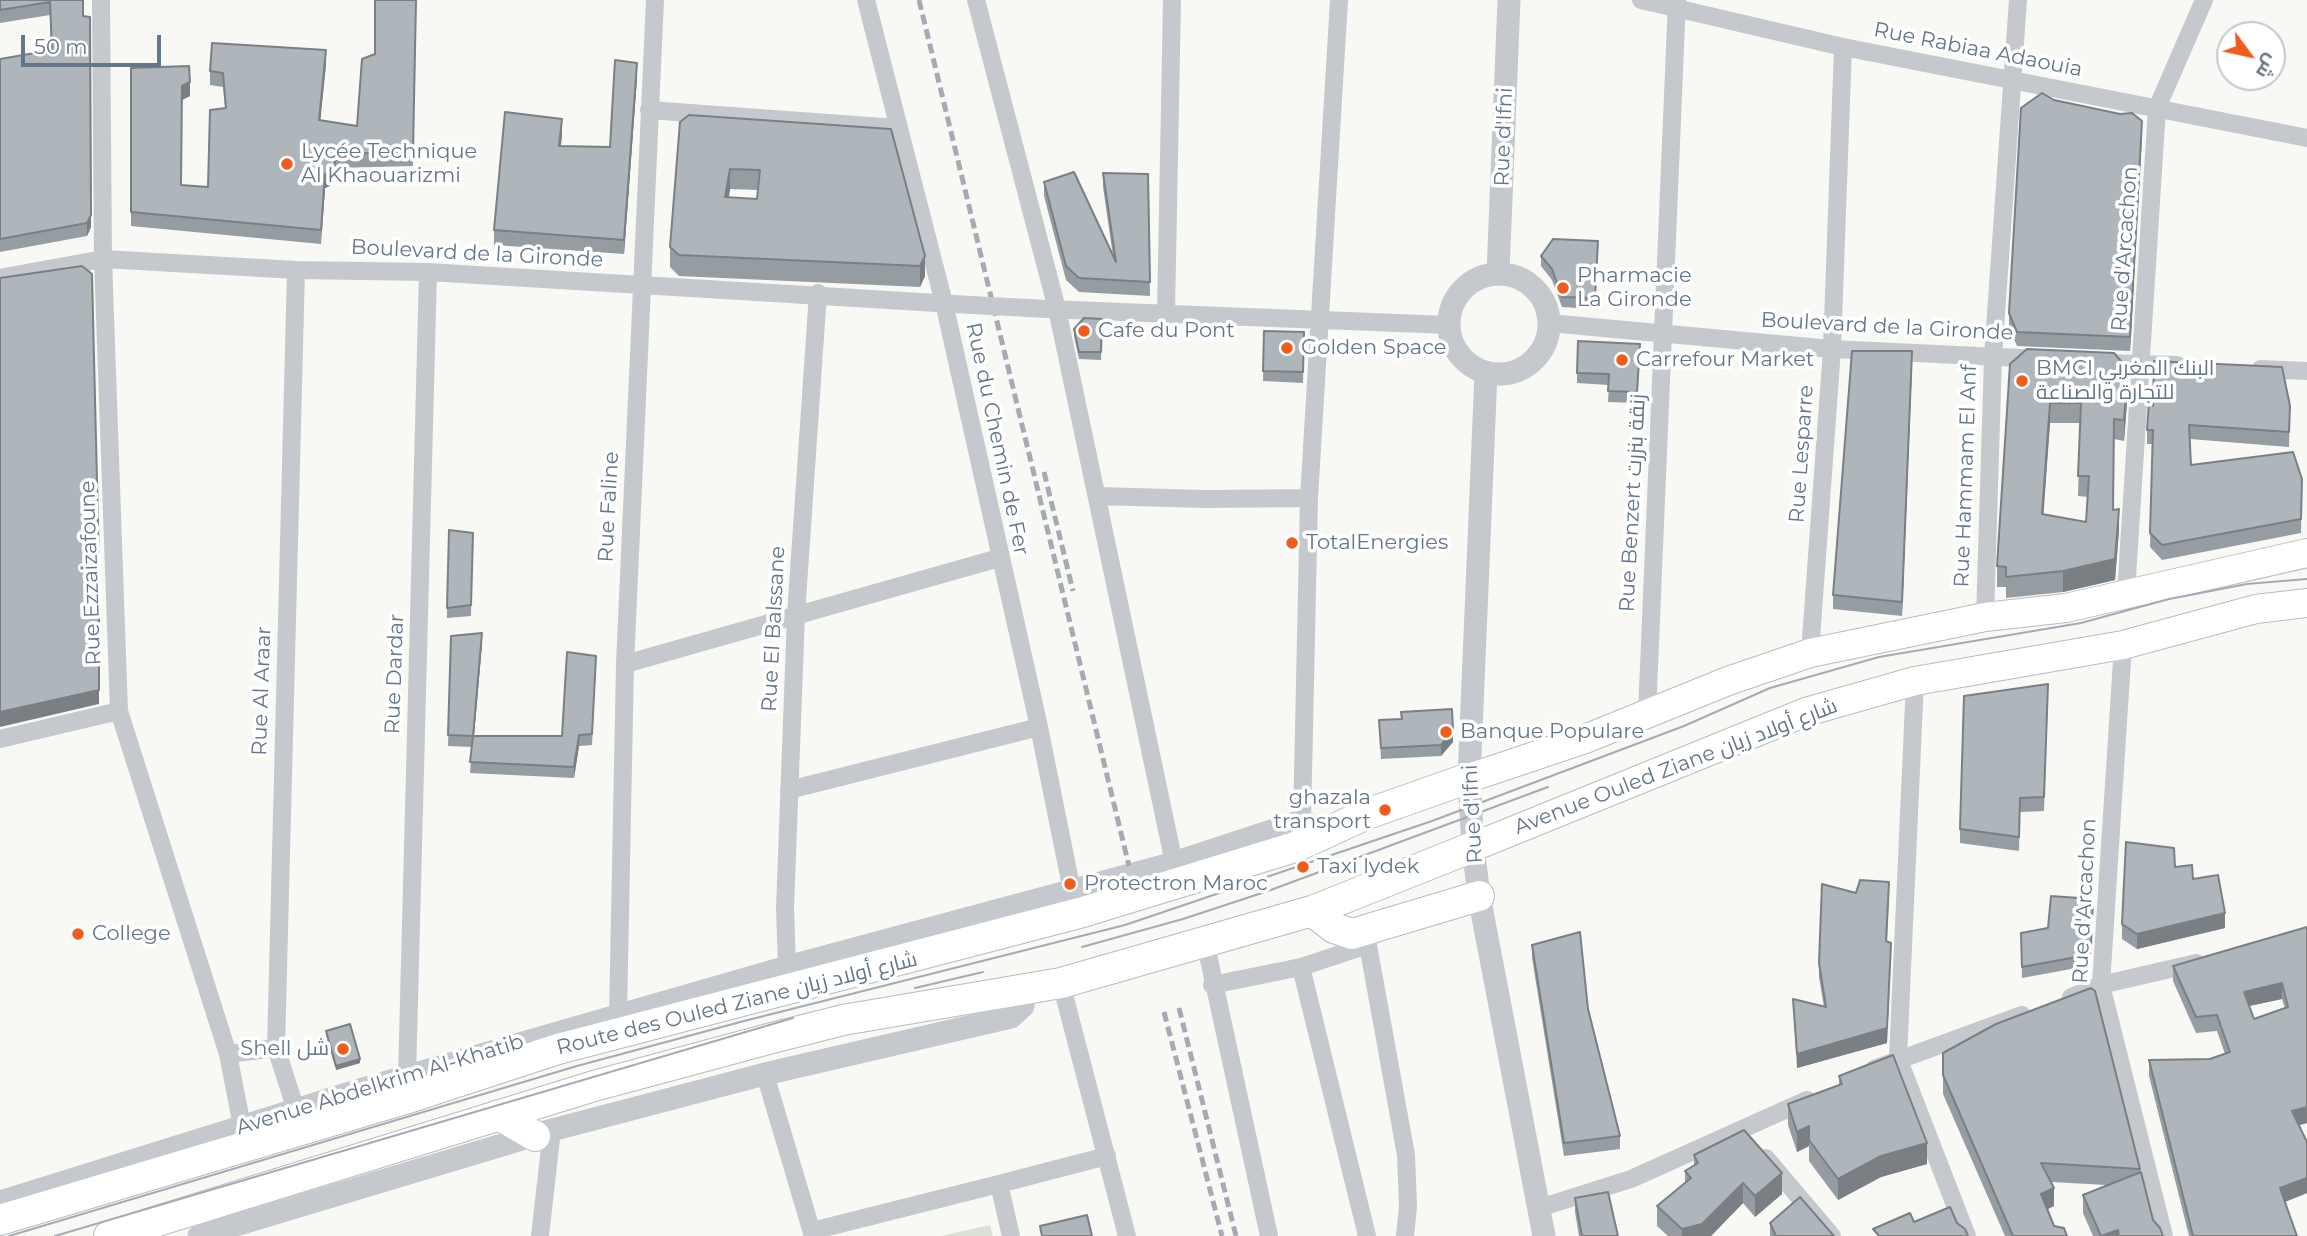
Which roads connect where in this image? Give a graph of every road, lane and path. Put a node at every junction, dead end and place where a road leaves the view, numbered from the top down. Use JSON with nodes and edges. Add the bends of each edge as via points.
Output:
{"nodes":[{"id":1,"x":102,"y":0,"type":"edge"},
{"id":2,"x":655,"y":0,"type":"edge"},
{"id":3,"x":866,"y":0,"type":"edge"},
{"id":4,"x":976,"y":0,"type":"edge"},
{"id":5,"x":1172,"y":0,"type":"edge"},
{"id":6,"x":1339,"y":0,"type":"edge"},
{"id":7,"x":1509,"y":0,"type":"edge"},
{"id":8,"x":1641,"y":0,"type":"edge"},
{"id":9,"x":2018,"y":0,"type":"edge"},
{"id":10,"x":2204,"y":0,"type":"edge"},
{"id":11,"x":1677,"y":4,"type":"edge"},
{"id":12,"x":1843,"y":47,"type":"junction"},
{"id":13,"x":2013,"y":80,"type":"junction"},
{"id":14,"x":2157,"y":108,"type":"junction"},
{"id":15,"x":649,"y":110,"type":"junction"},
{"id":16,"x":897,"y":128,"type":"junction"},
{"id":17,"x":2307,"y":138,"type":"edge"},
{"id":18,"x":103,"y":259,"type":"junction"},
{"id":19,"x":296,"y":270,"type":"junction"},
{"id":20,"x":428,"y":272,"type":"junction"},
{"id":21,"x":1498,"y":274,"type":"junction"},
{"id":22,"x":0,"y":278,"type":"edge"},
{"id":23,"x":642,"y":285,"type":"junction"},
{"id":24,"x":818,"y":293,"type":"junction"},
{"id":25,"x":948,"y":304,"type":"junction"},
{"id":26,"x":1052,"y":309,"type":"junction"},
{"id":27,"x":1166,"y":313,"type":"junction"},
{"id":28,"x":1318,"y":321,"type":"junction"},
{"id":29,"x":1549,"y":323,"type":"junction"},
{"id":30,"x":1448,"y":325,"type":"junction"},
{"id":31,"x":1663,"y":335,"type":"junction"},
{"id":32,"x":1832,"y":348,"type":"junction"},
{"id":33,"x":1993,"y":357,"type":"junction"},
{"id":34,"x":2140,"y":363,"type":"junction"},
{"id":35,"x":2196,"y":366,"type":"edge"},
{"id":36,"x":2238,"y":368,"type":"edge"},
{"id":37,"x":2307,"y":371,"type":"edge"},
{"id":38,"x":1486,"y":373,"type":"junction"},
{"id":39,"x":1097,"y":496,"type":"junction"},
{"id":40,"x":1308,"y":498,"type":"junction"},
{"id":41,"x":2307,"y":553,"type":"edge"},
{"id":42,"x":999,"y":558,"type":"junction"},
{"id":43,"x":2126,"y":593,"type":"junction"},
{"id":44,"x":2307,"y":603,"type":"edge"},
{"id":45,"x":796,"y":615,"type":"junction"},
{"id":46,"x":1984,"y":617,"type":"junction"},
{"id":47,"x":2123,"y":645,"type":"junction"},
{"id":48,"x":1810,"y":653,"type":"junction"},
{"id":49,"x":625,"y":664,"type":"junction"},
{"id":50,"x":1915,"y":681,"type":"junction"},
{"id":51,"x":119,"y":711,"type":"junction"},
{"id":52,"x":1647,"y":714,"type":"junction"},
{"id":53,"x":1039,"y":727,"type":"junction"},
{"id":54,"x":0,"y":739,"type":"edge"},
{"id":55,"x":1469,"y":778,"type":"junction"},
{"id":56,"x":789,"y":790,"type":"junction"},
{"id":57,"x":1314,"y":827,"type":"junction"},
{"id":58,"x":1473,"y":847,"type":"junction"},
{"id":59,"x":1174,"y":863,"type":"junction"},
{"id":60,"x":1380,"y":884,"type":"joint"},
{"id":61,"x":1072,"y":891,"type":"junction"},
{"id":62,"x":1479,"y":896,"type":"junction"},
{"id":63,"x":1312,"y":911,"type":"junction"},
{"id":64,"x":1028,"y":928,"type":"junction"},
{"id":65,"x":1368,"y":938,"type":"junction"},
{"id":66,"x":1205,"y":941,"type":"junction"},
{"id":67,"x":2214,"y":958,"type":"edge"},
{"id":68,"x":787,"y":967,"type":"junction"},
{"id":69,"x":1301,"y":967,"type":"junction"},
{"id":70,"x":1061,"y":983,"type":"junction"},
{"id":71,"x":1212,"y":985,"type":"junction"},
{"id":72,"x":2101,"y":985,"type":"junction"},
{"id":73,"x":1023,"y":991,"type":"junction"},
{"id":74,"x":618,"y":1016,"type":"junction"},
{"id":75,"x":529,"y":1041,"type":"junction"},
{"id":76,"x":276,"y":1048,"type":"junction"},
{"id":77,"x":558,"y":1049,"type":"junction"},
{"id":78,"x":229,"y":1054,"type":"junction"},
{"id":79,"x":1898,"y":1058,"type":"junction"},
{"id":80,"x":765,"y":1074,"type":"junction"},
{"id":81,"x":1861,"y":1076,"type":"edge"},
{"id":82,"x":407,"y":1077,"type":"junction"},
{"id":83,"x":1825,"y":1093,"type":"edge"},
{"id":84,"x":296,"y":1110,"type":"junction"},
{"id":85,"x":499,"y":1115,"type":"junction"},
{"id":86,"x":242,"y":1126,"type":"junction"},
{"id":87,"x":1743,"y":1131,"type":"junction"},
{"id":88,"x":543,"y":1133,"type":"junction"},
{"id":89,"x":150,"y":1155,"type":"junction"},
{"id":90,"x":1107,"y":1156,"type":"junction"},
{"id":91,"x":124,"y":1182,"type":"junction"},
{"id":92,"x":999,"y":1184,"type":"junction"},
{"id":93,"x":0,"y":1202,"type":"edge"},
{"id":94,"x":1539,"y":1208,"type":"junction"},
{"id":95,"x":0,"y":1220,"type":"edge"},
{"id":96,"x":812,"y":1234,"type":"edge"},
{"id":97,"x":109,"y":1236,"type":"edge"},
{"id":98,"x":199,"y":1236,"type":"edge"},
{"id":99,"x":540,"y":1236,"type":"edge"},
{"id":100,"x":1011,"y":1236,"type":"edge"},
{"id":101,"x":1127,"y":1236,"type":"edge"},
{"id":102,"x":1269,"y":1236,"type":"edge"},
{"id":103,"x":1367,"y":1236,"type":"edge"},
{"id":104,"x":1405,"y":1236,"type":"edge"},
{"id":105,"x":1545,"y":1236,"type":"edge"},
{"id":106,"x":1832,"y":1236,"type":"edge"},
{"id":107,"x":1967,"y":1236,"type":"edge"},
{"id":108,"x":2164,"y":1236,"type":"edge"}],
"edges":[{"from":1,"to":18,"type":"street","name":"Rue Ezzaizafoune"},
{"from":2,"to":15,"type":"street","name":"Rue Faline"},
{"from":3,"to":16,"type":"street","name":"Rue du Chemin de Fer"},
{"from":4,"to":26,"type":"street"},
{"from":5,"to":27,"type":"street"},
{"from":6,"to":28,"type":"street"},
{"from":7,"to":21,"type":"street","name":"Rue d'Ifni"},
{"from":8,"to":11,"type":"street","name":"Rue Rabiaa Adaouia"},
{"from":9,"to":13,"type":"street","name":"Rue Hammam El Anf"},
{"from":10,"to":14,"type":"street","name":"Rue d'Arcachon"},
{"from":11,"to":12,"type":"street","name":"Rue Rabiaa Adaouia"},
{"from":11,"to":31,"type":"street","name":"Rue Benzert زنقة بنزرت"},
{"from":12,"to":13,"type":"street","name":"Rue Rabiaa Adaouia"},
{"from":12,"to":32,"type":"street","name":"Rue Lesparre"},
{"from":13,"to":14,"type":"street","name":"Rue Rabiaa Adaouia"},
{"from":13,"to":33,"type":"street","name":"Rue Hammam El Anf"},
{"from":14,"to":17,"type":"street","name":"Rue Rabiaa Adaouia"},
{"from":14,"to":34,"type":"street","name":"Rue d'Arcachon"},
{"from":15,"to":16,"type":"street"},
{"from":15,"to":23,"type":"street","name":"Rue Faline"},
{"from":16,"to":25,"type":"street","name":"Rue du Chemin de Fer"},
{"from":18,"to":19,"type":"street","name":"Boulevard de la Gironde"},
{"from":18,"to":22,"type":"street","name":"Boulevard de la Gironde"},
{"from":18,"to":51,"type":"street","name":"Rue Ezzaizafoune"},
{"from":19,"to":20,"type":"street","name":"Boulevard de la Gironde"},
{"from":19,"to":76,"type":"street","name":"Rue Al Araar"},
{"from":20,"to":23,"type":"street","name":"Boulevard de la Gironde"},
{"from":20,"to":82,"type":"street","name":"Rue Dardar"},
{"from":21,"to":29,"type":"street","via":[[1524,280],[1534,288]]},
{"from":21,"to":30,"type":"street","via":[[1462,289]]},
{"from":23,"to":24,"type":"street","name":"Boulevard de la Gironde"},
{"from":23,"to":49,"type":"street","name":"Rue Faline"},
{"from":24,"to":25,"type":"street","name":"Boulevard de la Gironde"},
{"from":24,"to":45,"type":"street","name":"Rue El Balssane"},
{"from":25,"to":26,"type":"street","name":"Boulevard de la Gironde","bridge":true},
{"from":25,"to":42,"type":"street","name":"Rue du Chemin de Fer"},
{"from":26,"to":27,"type":"street"},
{"from":26,"to":39,"type":"street"},
{"from":27,"to":28,"type":"street"},
{"from":28,"to":30,"type":"street"},
{"from":28,"to":40,"type":"street"},
{"from":29,"to":31,"type":"street","name":"Boulevard de la Gironde"},
{"from":29,"to":38,"type":"street","via":[[1542,348],[1524,367]]},
{"from":30,"to":38,"type":"street","via":[[1459,355]]},
{"from":31,"to":32,"type":"street","name":"Boulevard de la Gironde"},
{"from":31,"to":52,"type":"street","name":"Rue Benzert زنقة بنزرت"},
{"from":32,"to":33,"type":"street","name":"Boulevard de la Gironde"},
{"from":32,"to":48,"type":"street","name":"Rue Lesparre"},
{"from":33,"to":34,"type":"street","name":"Boulevard de la Gironde"},
{"from":33,"to":46,"type":"street","name":"Rue Hammam El Anf"},
{"from":34,"to":35,"type":"street","name":"Boulevard de la Gironde"},
{"from":34,"to":43,"type":"street","name":"Rue d'Arcachon"},
{"from":36,"to":37,"type":"street"},
{"from":38,"to":55,"type":"street","name":"Rue d'Ifni"},
{"from":39,"to":40,"type":"street"},
{"from":39,"to":59,"type":"street"},
{"from":40,"to":57,"type":"street"},
{"from":41,"to":43,"type":"main road"},
{"from":42,"to":45,"type":"street"},
{"from":42,"to":53,"type":"street","name":"Rue du Chemin de Fer"},
{"from":43,"to":46,"type":"main road","via":[[2066,608]]},
{"from":44,"to":47,"type":"main road","name":"Avenue Ouled Ziane شارع أولاد زيان","via":[[2256,609]]},
{"from":45,"to":49,"type":"street"},
{"from":45,"to":56,"type":"street","name":"Rue El Balssane"},
{"from":46,"to":48,"type":"main road"},
{"from":47,"to":50,"type":"main road","name":"Avenue Ouled Ziane شارع أولاد زيان"},
{"from":47,"to":72,"type":"street","name":"Rue d'Arcachon"},
{"from":48,"to":52,"type":"main road"},
{"from":49,"to":74,"type":"street","name":"Rue Faline"},
{"from":50,"to":58,"type":"main road","name":"Avenue Ouled Ziane شارع أولاد زيان","via":[[1806,712]]},
{"from":50,"to":79,"type":"street"},
{"from":51,"to":54,"type":"street"},
{"from":51,"to":78,"type":"street","name":"Rue Ezzaizafoune"},
{"from":52,"to":55,"type":"main road"},
{"from":53,"to":56,"type":"street"},
{"from":53,"to":61,"type":"street","name":"Rue du Chemin de Fer"},
{"from":55,"to":57,"type":"highway","name":"Route des Ouled Ziane شارع أولاد زيان","via":[[1367,814]]},
{"from":55,"to":58,"type":"street","name":"Rue d'Ifni"},
{"from":56,"to":68,"type":"street","name":"Rue El Balssane"},
{"from":57,"to":59,"type":"street","name":"Avenue Abdelkrim Al-Khatib"},
{"from":57,"to":64,"type":"highway","name":"Route des Ouled Ziane شارع أولاد زيان","via":[[1268,856]]},
{"from":58,"to":60,"type":"highway","name":"Avenue Ouled Ziane شارع أولاد زيان"},
{"from":58,"to":62,"type":"street","name":"Rue d'Ifni"},
{"from":59,"to":61,"type":"street","name":"Avenue Abdelkrim Al-Khatib"},
{"from":60,"to":63,"type":"highway","name":"Route des Ouled Ziane شارع أولاد زيان"},
{"from":61,"to":64,"type":"highway"},
{"from":61,"to":68,"type":"street","name":"Avenue Abdelkrim Al-Khatib"},
{"from":62,"to":65,"type":"highway"},
{"from":62,"to":94,"type":"street","name":"Rue d'Ifni"},
{"from":63,"to":65,"type":"highway","via":[[1345,933]]},
{"from":63,"to":66,"type":"highway","name":"Route des Ouled Ziane شارع أولاد زيان"},
{"from":64,"to":77,"type":"highway","name":"Route des Ouled Ziane شارع أولاد زيان"},
{"from":65,"to":69,"type":"street"},
{"from":65,"to":104,"type":"street","via":[[1406,1155]]},
{"from":66,"to":70,"type":"highway","name":"Route des Ouled Ziane شارع أولاد زيان"},
{"from":66,"to":71,"type":"street"},
{"from":67,"to":72,"type":"street"},
{"from":68,"to":74,"type":"street","name":"Avenue Abdelkrim Al-Khatib"},
{"from":69,"to":71,"type":"street"},
{"from":69,"to":103,"type":"street"},
{"from":70,"to":73,"type":"highway","name":"Route des Ouled Ziane شارع أولاد زيان"},
{"from":70,"to":90,"type":"street"},
{"from":71,"to":102,"type":"street"},
{"from":72,"to":79,"type":"street"},
{"from":72,"to":108,"type":"street","name":"Rue d'Arcachon"},
{"from":73,"to":80,"type":"street","via":[[1023,1006],[1011,1017]]},
{"from":73,"to":85,"type":"highway","name":"Route des Ouled Ziane شارع أولاد زيان","via":[[843,1020]]},
{"from":74,"to":75,"type":"street","name":"Avenue Abdelkrim Al-Khatib"},
{"from":75,"to":77,"type":"highway"},
{"from":75,"to":82,"type":"street","name":"Avenue Abdelkrim Al-Khatib"},
{"from":76,"to":78,"type":"street"},
{"from":76,"to":84,"type":"street","name":"Rue Al Araar"},
{"from":77,"to":91,"type":"highway","name":"Route des Ouled Ziane شارع أولاد زيان"},
{"from":78,"to":86,"type":"street","name":"Rue Ezzaizafoune"},
{"from":79,"to":81,"type":"street"},
{"from":79,"to":107,"type":"street"},
{"from":80,"to":88,"type":"street"},
{"from":80,"to":96,"type":"street"},
{"from":82,"to":84,"type":"street","name":"Avenue Abdelkrim Al-Khatib"},
{"from":83,"to":87,"type":"street"},
{"from":84,"to":86,"type":"street","name":"Avenue Abdelkrim Al-Khatib"},
{"from":85,"to":88,"type":"highway"},
{"from":85,"to":97,"type":"highway","name":"Route des Ouled Ziane شارع أولاد زيان"},
{"from":86,"to":89,"type":"street","name":"Avenue Abdelkrim Al-Khatib"},
{"from":87,"to":94,"type":"street","via":[[1632,1179]]},
{"from":87,"to":106,"type":"street"},
{"from":88,"to":98,"type":"street"},
{"from":88,"to":99,"type":"street"},
{"from":89,"to":91,"type":"highway"},
{"from":89,"to":93,"type":"street","name":"Avenue Abdelkrim Al-Khatib"},
{"from":90,"to":92,"type":"street"},
{"from":90,"to":101,"type":"street"},
{"from":91,"to":95,"type":"highway","name":"Route des Ouled Ziane شارع أولاد زيان"},
{"from":92,"to":96,"type":"street"},
{"from":92,"to":100,"type":"street"},
{"from":94,"to":105,"type":"street","name":"Rue d'Ifni"}]}
